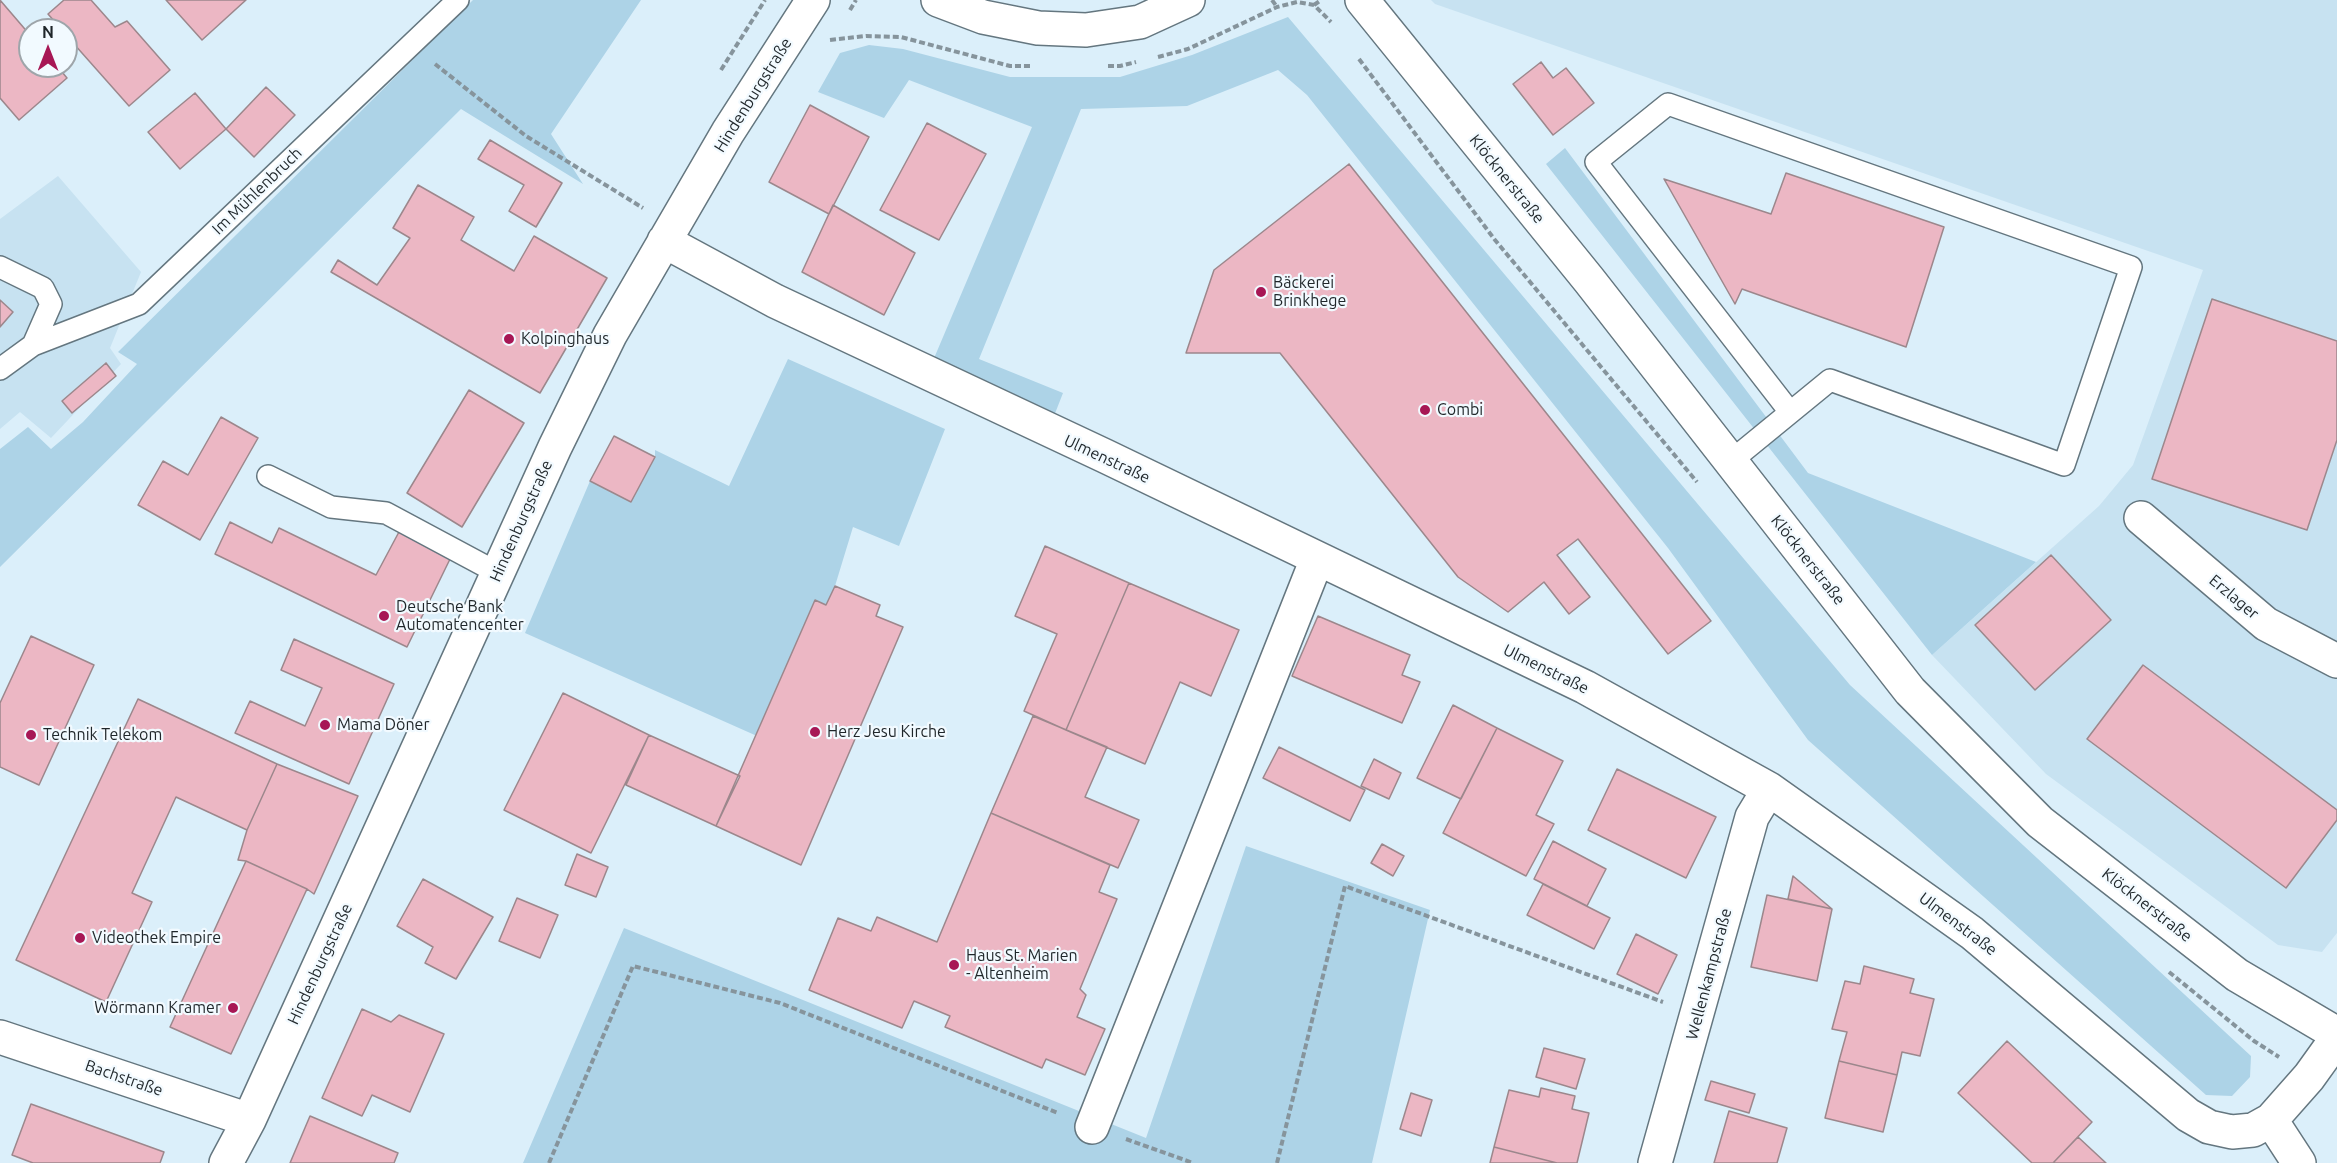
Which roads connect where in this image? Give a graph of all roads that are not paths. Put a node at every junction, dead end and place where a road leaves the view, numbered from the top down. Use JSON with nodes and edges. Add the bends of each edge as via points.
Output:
{"nodes":[{"id":1,"x":458,"y":0,"type":"edge"},
{"id":2,"x":813,"y":0,"type":"edge"},
{"id":3,"x":938,"y":0,"type":"edge"},
{"id":4,"x":1188,"y":0,"type":"edge"},
{"id":5,"x":1362,"y":0,"type":"edge"},
{"id":6,"x":668,"y":234,"type":"junction"},
{"id":7,"x":0,"y":267,"type":"edge"},
{"id":8,"x":33,"y":345,"type":"junction"},
{"id":9,"x":0,"y":369,"type":"edge"},
{"id":10,"x":1790,"y":412,"type":"junction"},
{"id":11,"x":1731,"y":461,"type":"junction"},
{"id":12,"x":268,"y":476,"type":"dead end"},
{"id":13,"x":2141,"y":518,"type":"dead end"},
{"id":14,"x":1317,"y":559,"type":"junction"},
{"id":15,"x":498,"y":573,"type":"junction"},
{"id":16,"x":2337,"y":661,"type":"edge"},
{"id":17,"x":1769,"y":789,"type":"junction"},
{"id":18,"x":0,"y":1036,"type":"edge"},
{"id":19,"x":2337,"y":1036,"type":"edge"},
{"id":20,"x":249,"y":1119,"type":"junction"},
{"id":21,"x":2271,"y":1120,"type":"junction"},
{"id":22,"x":1092,"y":1126,"type":"road end"},
{"id":23,"x":226,"y":1163,"type":"edge"},
{"id":24,"x":1655,"y":1163,"type":"edge"},
{"id":25,"x":2299,"y":1163,"type":"edge"}],
"edges":[{"from":1,"to":8,"type":"lane","name":"Im Mühlenbruch","via":[[139,304]]},
{"from":2,"to":6,"type":"street","name":"Hindenburgstraße"},
{"from":3,"to":4,"type":"street","via":[[994,19],[1038,28],[1086,30],[1140,22]]},
{"from":5,"to":11,"type":"street","name":"Klöcknerstraße"},
{"from":6,"to":14,"type":"street","name":"Ulmenstraße","via":[[775,301]]},
{"from":6,"to":15,"type":"street","name":"Hindenburgstraße","via":[[610,334]]},
{"from":7,"to":8,"type":"lane","via":[[43,288],[51,304]]},
{"from":8,"to":9,"type":"lane","name":"Im Mühlenbruch"},
{"from":10,"to":10,"type":"lane","via":[[1596,162],[1668,104],[2131,267],[2064,465],[1830,380]]},
{"from":10,"to":11,"type":"lane"},
{"from":11,"to":19,"type":"street","name":"Klöcknerstraße","via":[[1910,691],[2040,822],[2237,975]]},
{"from":12,"to":15,"type":"lane","via":[[331,507],[386,513]]},
{"from":13,"to":16,"type":"street","name":"Erzlager","via":[[2266,624]]},
{"from":14,"to":17,"type":"street","name":"Ulmenstraße","via":[[1585,687]]},
{"from":14,"to":22,"type":"street"},
{"from":15,"to":20,"type":"street","name":"Hindenburgstraße"},
{"from":17,"to":21,"type":"street","name":"Ulmenstraße","via":[[1972,933],[2188,1115],[2232,1132],[2253,1130]]},
{"from":17,"to":24,"type":"street","name":"Wellenkampstraße","via":[[1752,817]]},
{"from":18,"to":20,"type":"street","name":"Bachstraße"},
{"from":19,"to":21,"type":"street","name":"Ulmenstraße","via":[[2309,1077]]},
{"from":20,"to":23,"type":"street","name":"Hindenburgstraße"},
{"from":21,"to":25,"type":"street"}]}
